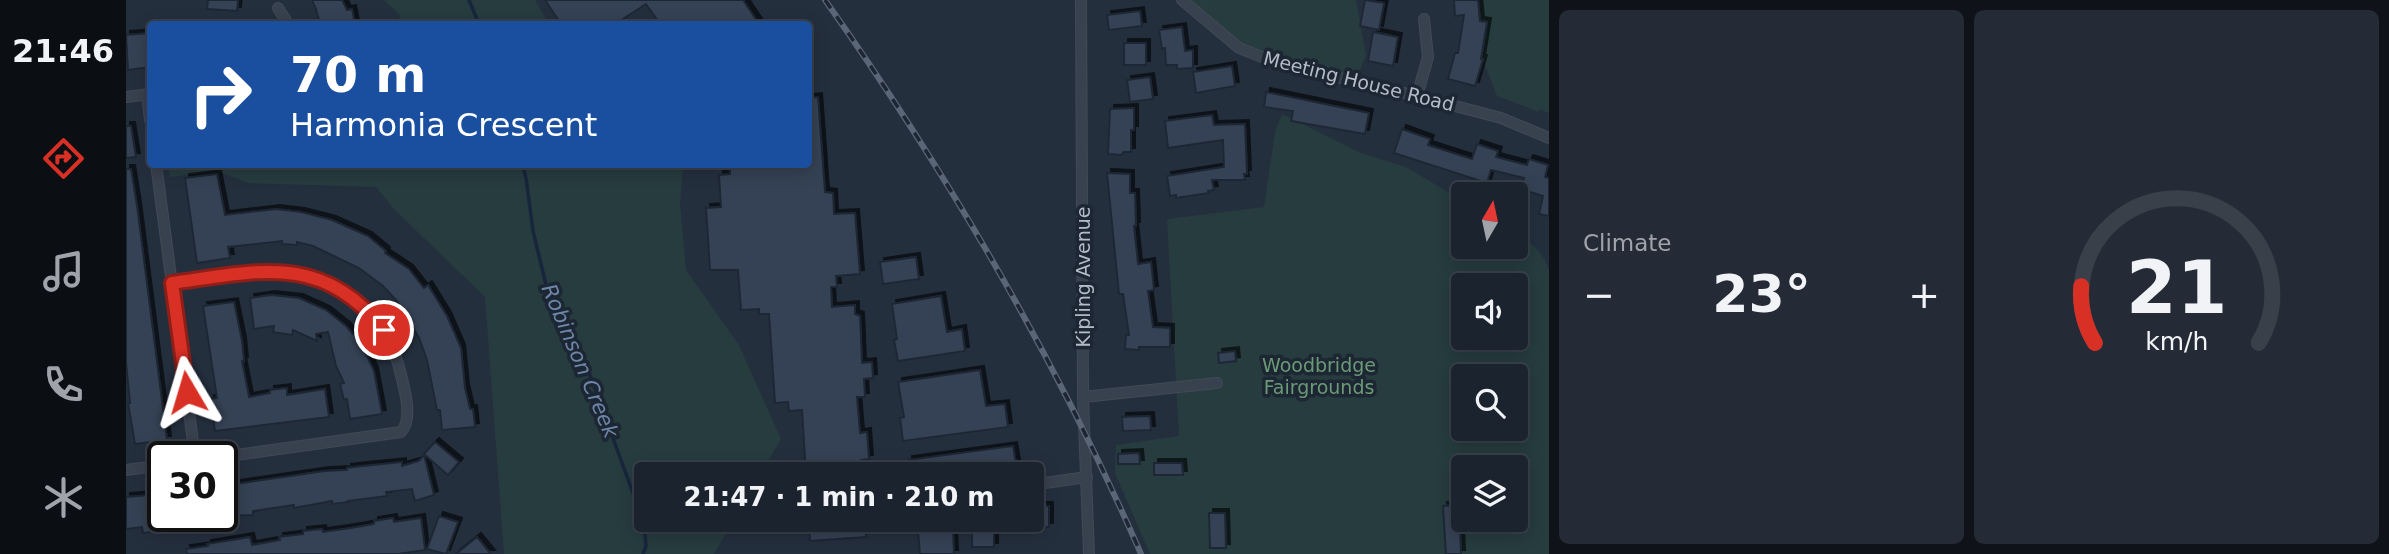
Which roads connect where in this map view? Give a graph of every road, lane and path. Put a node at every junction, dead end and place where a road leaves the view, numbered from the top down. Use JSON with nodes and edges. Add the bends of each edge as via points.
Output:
{"nodes":[{"id":1,"x":1081,"y":0,"type":"edge"},
{"id":2,"x":1182,"y":0,"type":"edge"},
{"id":3,"x":278,"y":8,"type":"dead end"},
{"id":4,"x":1424,"y":19,"type":"dead end"},
{"id":5,"x":286,"y":21,"type":"edge"},
{"id":6,"x":147,"y":94,"type":"edge"},
{"id":7,"x":1418,"y":96,"type":"junction"},
{"id":8,"x":126,"y":97,"type":"edge"},
{"id":9,"x":1549,"y":138,"type":"edge"},
{"id":10,"x":157,"y":168,"type":"edge"},
{"id":11,"x":172,"y":283,"type":"junction"},
{"id":12,"x":1217,"y":383,"type":"dead end"},
{"id":13,"x":1083,"y":397,"type":"junction"},
{"id":14,"x":193,"y":441,"type":"edge"},
{"id":15,"x":238,"y":455,"type":"edge"},
{"id":16,"x":147,"y":467,"type":"edge"},
{"id":17,"x":126,"y":470,"type":"edge"},
{"id":18,"x":1087,"y":477,"type":"junction"},
{"id":19,"x":1044,"y":483,"type":"edge"},
{"id":20,"x":1089,"y":554,"type":"edge"}],
"edges":[{"from":1,"to":13,"type":"street","name":"Kipling Avenue"},
{"from":2,"to":7,"type":"street","name":"Meeting House Road","via":[[1239,48],[1280,64]]},
{"from":3,"to":5,"type":"street"},
{"from":4,"to":7,"type":"street","via":[[1427,57]]},
{"from":6,"to":8,"type":"street"},
{"from":7,"to":9,"type":"street","name":"Meeting House Road","via":[[1501,118]]},
{"from":10,"to":11,"type":"street"},
{"from":11,"to":14,"type":"street"},
{"from":11,"to":15,"type":"street","via":[[270,270],[312,277],[358,303],[384,330],[399,365],[407,412],[401,432]]},
{"from":12,"to":13,"type":"street"},
{"from":13,"to":18,"type":"street","name":"Kipling Avenue"},
{"from":16,"to":17,"type":"street"},
{"from":18,"to":19,"type":"street"},
{"from":18,"to":20,"type":"street","name":"Kipling Avenue"}]}
